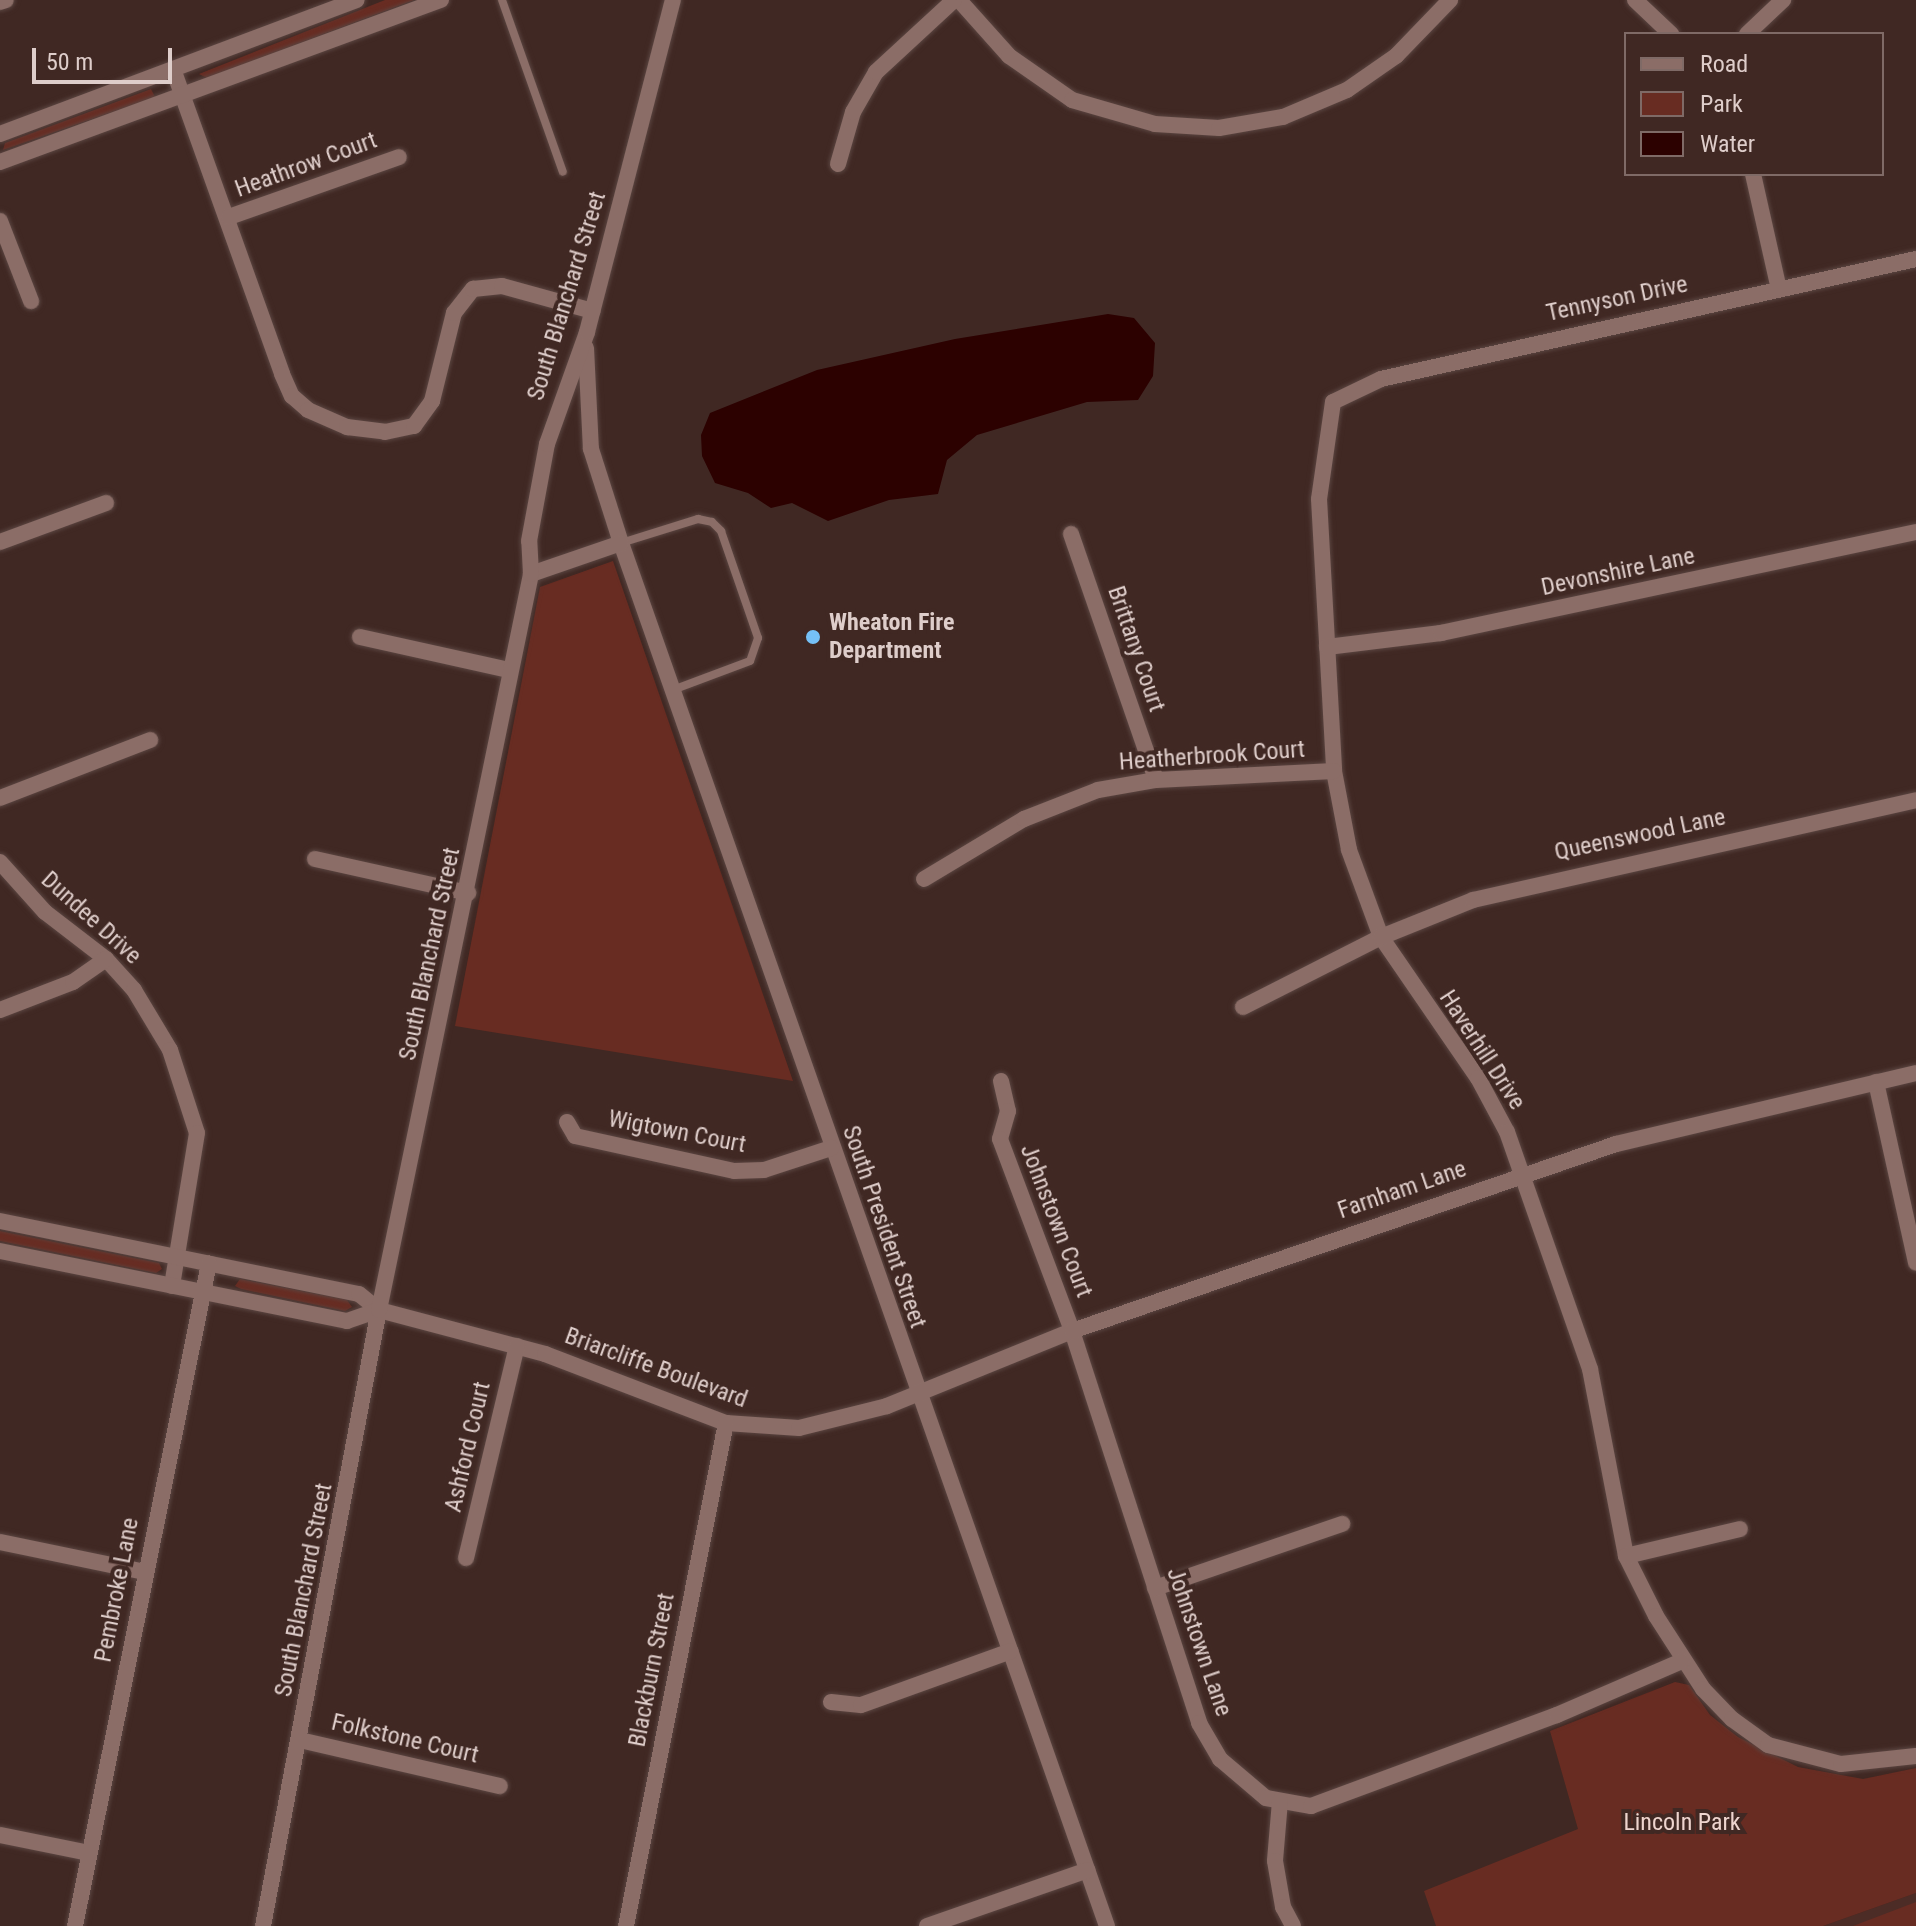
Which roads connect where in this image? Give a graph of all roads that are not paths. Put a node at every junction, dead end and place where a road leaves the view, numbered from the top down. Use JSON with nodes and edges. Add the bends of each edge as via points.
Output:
{"nodes":[{"id":1,"x":6,"y":0,"type":"edge"},
{"id":2,"x":357,"y":0,"type":"edge"},
{"id":3,"x":441,"y":0,"type":"edge"},
{"id":4,"x":502,"y":0,"type":"edge"},
{"id":5,"x":673,"y":0,"type":"edge"},
{"id":6,"x":956,"y":0,"type":"edge"},
{"id":7,"x":1450,"y":0,"type":"edge"},
{"id":8,"x":1635,"y":0,"type":"edge"},
{"id":9,"x":1783,"y":0,"type":"edge"},
{"id":10,"x":0,"y":2,"type":"edge"},
{"id":11,"x":1669,"y":32,"type":"edge"},
{"id":12,"x":1749,"y":32,"type":"edge"},
{"id":13,"x":173,"y":69,"type":"junction"},
{"id":14,"x":183,"y":96,"type":"junction"},
{"id":15,"x":0,"y":134,"type":"edge"},
{"id":16,"x":399,"y":157,"type":"dead end"},
{"id":17,"x":0,"y":162,"type":"edge"},
{"id":18,"x":838,"y":164,"type":"dead end"},
{"id":19,"x":563,"y":172,"type":"dead end"},
{"id":20,"x":1753,"y":176,"type":"edge"},
{"id":21,"x":229,"y":217,"type":"junction"},
{"id":22,"x":0,"y":221,"type":"edge"},
{"id":23,"x":1916,"y":259,"type":"edge"},
{"id":24,"x":1779,"y":289,"type":"junction"},
{"id":25,"x":31,"y":301,"type":"dead end"},
{"id":26,"x":593,"y":311,"type":"junction"},
{"id":27,"x":587,"y":332,"type":"junction"},
{"id":28,"x":1333,"y":402,"type":"joint"},
{"id":29,"x":106,"y":503,"type":"dead end"},
{"id":30,"x":1916,"y":532,"type":"edge"},
{"id":31,"x":1071,"y":534,"type":"dead end"},
{"id":32,"x":0,"y":542,"type":"edge"},
{"id":33,"x":621,"y":543,"type":"junction"},
{"id":34,"x":531,"y":574,"type":"junction"},
{"id":35,"x":360,"y":637,"type":"dead end"},
{"id":36,"x":1327,"y":647,"type":"junction"},
{"id":37,"x":509,"y":670,"type":"junction"},
{"id":38,"x":672,"y":690,"type":"junction"},
{"id":39,"x":150,"y":740,"type":"dead end"},
{"id":40,"x":1334,"y":771,"type":"junction"},
{"id":41,"x":1156,"y":780,"type":"junction"},
{"id":42,"x":0,"y":798,"type":"edge"},
{"id":43,"x":1916,"y":800,"type":"edge"},
{"id":44,"x":315,"y":859,"type":"dead end"},
{"id":45,"x":0,"y":862,"type":"edge"},
{"id":46,"x":924,"y":879,"type":"dead end"},
{"id":47,"x":468,"y":893,"type":"junction"},
{"id":48,"x":1381,"y":937,"type":"junction"},
{"id":49,"x":106,"y":959,"type":"junction"},
{"id":50,"x":1243,"y":1007,"type":"dead end"},
{"id":51,"x":0,"y":1010,"type":"edge"},
{"id":52,"x":1916,"y":1073,"type":"edge"},
{"id":53,"x":1001,"y":1081,"type":"dead end"},
{"id":54,"x":1876,"y":1082,"type":"junction"},
{"id":55,"x":567,"y":1122,"type":"dead end"},
{"id":56,"x":831,"y":1148,"type":"junction"},
{"id":57,"x":1523,"y":1174,"type":"junction"},
{"id":58,"x":0,"y":1221,"type":"edge"},
{"id":59,"x":0,"y":1251,"type":"edge"},
{"id":60,"x":178,"y":1257,"type":"junction"},
{"id":61,"x":209,"y":1263,"type":"junction"},
{"id":62,"x":1916,"y":1263,"type":"edge"},
{"id":63,"x":172,"y":1286,"type":"junction"},
{"id":64,"x":203,"y":1292,"type":"junction"},
{"id":65,"x":379,"y":1310,"type":"junction"},
{"id":66,"x":1072,"y":1331,"type":"junction"},
{"id":67,"x":517,"y":1346,"type":"junction"},
{"id":68,"x":917,"y":1394,"type":"junction"},
{"id":69,"x":726,"y":1423,"type":"junction"},
{"id":70,"x":1342,"y":1524,"type":"dead end"},
{"id":71,"x":1740,"y":1529,"type":"dead end"},
{"id":72,"x":0,"y":1542,"type":"edge"},
{"id":73,"x":1626,"y":1556,"type":"junction"},
{"id":74,"x":466,"y":1558,"type":"dead end"},
{"id":75,"x":145,"y":1572,"type":"junction"},
{"id":76,"x":1155,"y":1588,"type":"junction"},
{"id":77,"x":1011,"y":1651,"type":"junction"},
{"id":78,"x":1682,"y":1661,"type":"junction"},
{"id":79,"x":831,"y":1702,"type":"dead end"},
{"id":80,"x":300,"y":1740,"type":"junction"},
{"id":81,"x":1916,"y":1756,"type":"edge"},
{"id":82,"x":500,"y":1786,"type":"dead end"},
{"id":83,"x":1280,"y":1801,"type":"junction"},
{"id":84,"x":0,"y":1835,"type":"edge"},
{"id":85,"x":89,"y":1853,"type":"junction"},
{"id":86,"x":1088,"y":1870,"type":"junction"},
{"id":87,"x":263,"y":1924,"type":"edge"},
{"id":88,"x":75,"y":1926,"type":"edge"},
{"id":89,"x":282,"y":1926,"type":"edge"},
{"id":90,"x":626,"y":1926,"type":"edge"},
{"id":91,"x":927,"y":1926,"type":"edge"},
{"id":92,"x":1107,"y":1926,"type":"edge"},
{"id":93,"x":1293,"y":1926,"type":"edge"}],
"edges":[{"from":1,"to":10,"type":"street"},
{"from":2,"to":13,"type":"street"},
{"from":3,"to":14,"type":"street"},
{"from":4,"to":19,"type":"lane"},
{"from":5,"to":26,"type":"street","name":"South Blanchard Street"},
{"from":6,"to":7,"type":"street","via":[[1009,56],[1072,100],[1155,124],[1219,128],[1283,117],[1347,90],[1396,56]]},
{"from":6,"to":18,"type":"street","via":[[876,72],[853,112]]},
{"from":8,"to":11,"type":"street"},
{"from":9,"to":12,"type":"street"},
{"from":13,"to":14,"type":"street"},
{"from":13,"to":15,"type":"street"},
{"from":14,"to":17,"type":"street"},
{"from":14,"to":21,"type":"street"},
{"from":16,"to":21,"type":"street","name":"Heathrow Court"},
{"from":20,"to":24,"type":"street"},
{"from":21,"to":26,"type":"street","via":[[292,396],[308,410],[347,427],[385,432],[414,426],[432,401],[454,313],[473,289],[502,286]]},
{"from":22,"to":25,"type":"street"},
{"from":23,"to":24,"type":"street","name":"Tennyson Drive"},
{"from":24,"to":28,"type":"street","name":"Tennyson Drive","via":[[1409,369]]},
{"from":26,"to":27,"type":"street","name":"South Blanchard Street"},
{"from":27,"to":33,"type":"street","name":"South President Street","via":[[591,449]]},
{"from":27,"to":34,"type":"street","name":"South Blanchard Street","via":[[547,444],[529,541]]},
{"from":28,"to":36,"type":"street","name":"Haverhill Drive","via":[[1319,499]]},
{"from":29,"to":32,"type":"street"},
{"from":30,"to":36,"type":"street","name":"Devonshire Lane","via":[[1454,631]]},
{"from":31,"to":41,"type":"street","name":"Brittany Court"},
{"from":33,"to":34,"type":"street"},
{"from":33,"to":38,"type":"street","name":"South President Street"},
{"from":33,"to":38,"type":"lane","via":[[698,519],[721,531],[758,638],[750,661]]},
{"from":34,"to":37,"type":"street","name":"South Blanchard Street"},
{"from":35,"to":37,"type":"street"},
{"from":36,"to":40,"type":"street","name":"Haverhill Drive"},
{"from":37,"to":47,"type":"street","name":"South Blanchard Street"},
{"from":38,"to":56,"type":"street","name":"South President Street"},
{"from":39,"to":42,"type":"street"},
{"from":40,"to":41,"type":"street","name":"Heatherbrook Court"},
{"from":40,"to":48,"type":"street","name":"Haverhill Drive","via":[[1349,850]]},
{"from":41,"to":46,"type":"street","name":"Heatherbrook Court","via":[[1098,790],[1054,805]]},
{"from":43,"to":48,"type":"street","name":"Queenswood Lane","via":[[1530,884]]},
{"from":44,"to":47,"type":"street"},
{"from":45,"to":49,"type":"street","name":"Dundee Drive","via":[[45,912]]},
{"from":47,"to":65,"type":"street","name":"South Blanchard Street"},
{"from":48,"to":50,"type":"street","name":"Queenswood Lane"},
{"from":48,"to":57,"type":"street","name":"Haverhill Drive","via":[[1478,1078]]},
{"from":49,"to":51,"type":"street","via":[[73,982]]},
{"from":49,"to":60,"type":"street","name":"Dundee Drive","via":[[161,1031],[194,1116],[197,1151]]},
{"from":52,"to":54,"type":"street","name":"Farnham Lane"},
{"from":53,"to":66,"type":"street","name":"Johnstown Court","via":[[1008,1111],[1000,1139]]},
{"from":54,"to":57,"type":"street","name":"Farnham Lane","via":[[1699,1121]]},
{"from":54,"to":62,"type":"street"},
{"from":55,"to":56,"type":"street","name":"Wigtown Court","via":[[575,1136],[734,1171],[764,1170]]},
{"from":56,"to":68,"type":"street","name":"South President Street"},
{"from":57,"to":66,"type":"street","name":"Farnham Lane"},
{"from":57,"to":73,"type":"street","name":"Haverhill Drive","via":[[1590,1369]]},
{"from":58,"to":60,"type":"street","name":"Briarcliffe Boulevard"},
{"from":59,"to":63,"type":"street","name":"Briarcliffe Boulevard"},
{"from":60,"to":61,"type":"street","name":"Briarcliffe Boulevard"},
{"from":60,"to":63,"type":"street","name":"Dundee Drive"},
{"from":61,"to":64,"type":"street","name":"Pembroke Lane"},
{"from":61,"to":65,"type":"street","name":"Briarcliffe Boulevard","via":[[359,1294]]},
{"from":63,"to":64,"type":"street","name":"Briarcliffe Boulevard"},
{"from":64,"to":65,"type":"street","name":"Briarcliffe Boulevard","via":[[347,1321]]},
{"from":64,"to":75,"type":"street","name":"Pembroke Lane"},
{"from":65,"to":67,"type":"street","name":"Briarcliffe Boulevard"},
{"from":65,"to":80,"type":"street","name":"South Blanchard Street"},
{"from":66,"to":68,"type":"street","name":"Farnham Lane"},
{"from":66,"to":76,"type":"street","name":"Johnstown Lane"},
{"from":67,"to":69,"type":"street","name":"Briarcliffe Boulevard"},
{"from":67,"to":74,"type":"street","name":"Ashford Court"},
{"from":68,"to":69,"type":"street","name":"Briarcliffe Boulevard","via":[[799,1428]]},
{"from":68,"to":77,"type":"street","name":"South President Street"},
{"from":69,"to":90,"type":"street","name":"Blackburn Street"},
{"from":70,"to":76,"type":"street"},
{"from":71,"to":73,"type":"street"},
{"from":72,"to":75,"type":"street"},
{"from":73,"to":78,"type":"street","name":"Haverhill Drive"},
{"from":75,"to":85,"type":"street","name":"Pembroke Lane"},
{"from":76,"to":83,"type":"street","name":"Johnstown Lane","via":[[1199,1723],[1220,1759],[1266,1798]]},
{"from":77,"to":79,"type":"street","via":[[861,1705]]},
{"from":77,"to":86,"type":"street","name":"South President Street"},
{"from":78,"to":81,"type":"street","name":"Haverhill Drive","via":[[1732,1719],[1768,1745],[1865,1765]]},
{"from":78,"to":83,"type":"street","name":"Johnstown Lane","via":[[1557,1715],[1311,1806]]},
{"from":80,"to":82,"type":"street","name":"Folkstone Court"},
{"from":80,"to":87,"type":"street","name":"South Blanchard Street"},
{"from":83,"to":93,"type":"street","via":[[1275,1861],[1283,1907]]},
{"from":84,"to":85,"type":"street"},
{"from":85,"to":88,"type":"street","name":"Pembroke Lane"},
{"from":86,"to":91,"type":"street"},
{"from":86,"to":92,"type":"street","name":"South President Street"},
{"from":87,"to":89,"type":"street"}]}
